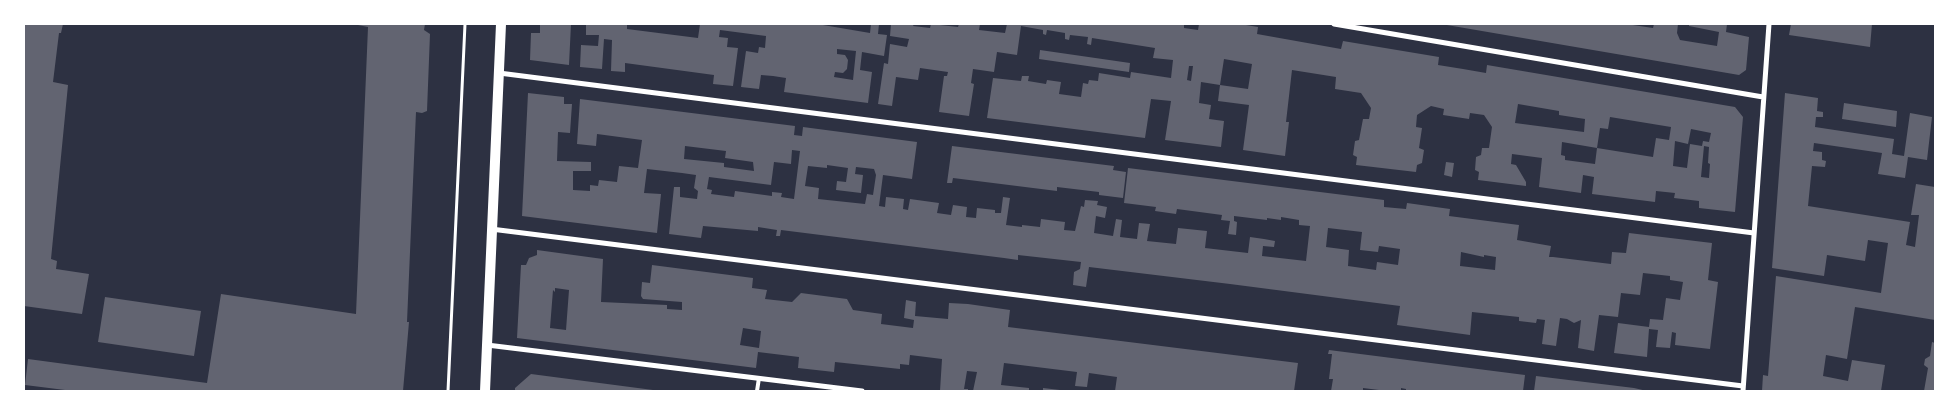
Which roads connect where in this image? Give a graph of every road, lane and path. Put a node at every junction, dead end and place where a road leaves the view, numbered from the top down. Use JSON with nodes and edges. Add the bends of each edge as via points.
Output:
{"nodes":[{"id":1,"x":465,"y":24,"type":"edge"},
{"id":2,"x":501,"y":24,"type":"edge"},
{"id":3,"x":1334,"y":24,"type":"edge"},
{"id":4,"x":1769,"y":24,"type":"edge"},
{"id":5,"x":498,"y":73,"type":"junction"},
{"id":6,"x":1763,"y":97,"type":"junction"},
{"id":7,"x":491,"y":229,"type":"junction"},
{"id":8,"x":1754,"y":233,"type":"junction"},
{"id":9,"x":486,"y":344,"type":"junction"},
{"id":10,"x":759,"y":378,"type":"junction"},
{"id":11,"x":1743,"y":389,"type":"edge"},
{"id":12,"x":448,"y":391,"type":"edge"},
{"id":13,"x":485,"y":391,"type":"edge"},
{"id":14,"x":757,"y":391,"type":"edge"},
{"id":15,"x":862,"y":391,"type":"edge"}],
"edges":[{"from":1,"to":12,"type":"path"},
{"from":2,"to":5,"type":"main road"},
{"from":3,"to":6,"type":"street"},
{"from":4,"to":6,"type":"street"},
{"from":5,"to":7,"type":"main road"},
{"from":5,"to":8,"type":"street"},
{"from":6,"to":8,"type":"street"},
{"from":7,"to":9,"type":"main road"},
{"from":7,"to":11,"type":"street"},
{"from":8,"to":11,"type":"street"},
{"from":9,"to":10,"type":"street"},
{"from":9,"to":13,"type":"main road"},
{"from":10,"to":14,"type":"lane"},
{"from":10,"to":15,"type":"street"}]}
